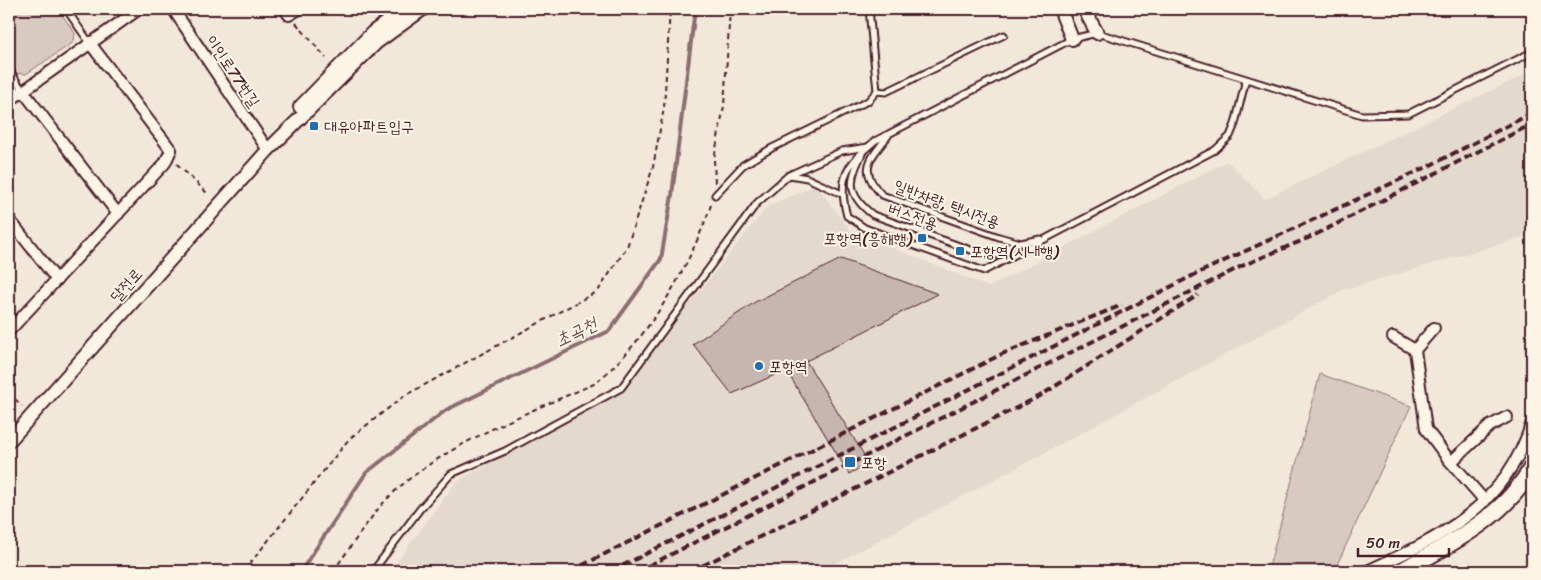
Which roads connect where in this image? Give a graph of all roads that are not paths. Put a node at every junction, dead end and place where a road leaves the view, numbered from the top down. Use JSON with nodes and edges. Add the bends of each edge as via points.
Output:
{"nodes":[{"id":1,"x":66,"y":9,"type":"edge"},
{"id":2,"x":139,"y":9,"type":"edge"},
{"id":3,"x":173,"y":9,"type":"edge"},
{"id":4,"x":299,"y":9,"type":"edge"},
{"id":5,"x":404,"y":9,"type":"edge"},
{"id":6,"x":423,"y":9,"type":"edge"},
{"id":7,"x":869,"y":9,"type":"edge"},
{"id":8,"x":1060,"y":9,"type":"edge"},
{"id":9,"x":1084,"y":9,"type":"edge"},
{"id":10,"x":287,"y":12,"type":"edge"},
{"id":11,"x":1098,"y":33,"type":"junction"},
{"id":12,"x":1004,"y":35,"type":"dead end"},
{"id":13,"x":1072,"y":39,"type":"junction"},
{"id":14,"x":89,"y":42,"type":"junction"},
{"id":15,"x":1532,"y":52,"type":"edge"},
{"id":16,"x":9,"y":69,"type":"edge"},
{"id":17,"x":1246,"y":79,"type":"junction"},
{"id":18,"x":23,"y":90,"type":"junction"},
{"id":19,"x":876,"y":91,"type":"junction"},
{"id":20,"x":9,"y":101,"type":"edge"},
{"id":21,"x":891,"y":133,"type":"junction"},
{"id":22,"x":868,"y":147,"type":"junction"},
{"id":23,"x":268,"y":150,"type":"junction"},
{"id":24,"x":863,"y":151,"type":"junction"},
{"id":25,"x":789,"y":175,"type":"junction"},
{"id":26,"x":842,"y":194,"type":"junction"},
{"id":27,"x":715,"y":195,"type":"road end"},
{"id":28,"x":118,"y":214,"type":"junction"},
{"id":29,"x":9,"y":219,"type":"edge"},
{"id":30,"x":1046,"y":238,"type":"junction"},
{"id":31,"x":1017,"y":254,"type":"junction"},
{"id":32,"x":56,"y":280,"type":"junction"},
{"id":33,"x":1434,"y":328,"type":"dead end"},
{"id":34,"x":9,"y":331,"type":"edge"},
{"id":35,"x":1393,"y":337,"type":"dead end"},
{"id":36,"x":1415,"y":350,"type":"junction"},
{"id":37,"x":1507,"y":417,"type":"dead end"},
{"id":38,"x":1532,"y":422,"type":"edge"},
{"id":39,"x":9,"y":441,"type":"edge"},
{"id":40,"x":1451,"y":462,"type":"junction"},
{"id":41,"x":1532,"y":468,"type":"edge"},
{"id":42,"x":1486,"y":501,"type":"junction"},
{"id":43,"x":373,"y":571,"type":"edge"},
{"id":44,"x":1367,"y":571,"type":"edge"},
{"id":45,"x":1402,"y":571,"type":"edge"}],
"edges":[{"from":1,"to":14,"type":"lane"},
{"from":2,"to":14,"type":"street"},
{"from":3,"to":23,"type":"street","name":"이인로77번길"},
{"from":4,"to":10,"type":"street"},
{"from":5,"to":23,"type":"street","name":"달전로","via":[[372,32],[276,131]]},
{"from":6,"to":23,"type":"street","name":"달전로","via":[[376,43]]},
{"from":7,"to":19,"type":"lane"},
{"from":8,"to":13,"type":"street"},
{"from":9,"to":11,"type":"street"},
{"from":11,"to":13,"type":"lane"},
{"from":11,"to":17,"type":"lane"},
{"from":12,"to":19,"type":"lane","via":[[886,92]]},
{"from":13,"to":21,"type":"lane"},
{"from":14,"to":18,"type":"street"},
{"from":14,"to":28,"type":"street","via":[[171,150],[165,163]]},
{"from":15,"to":17,"type":"lane","via":[[1404,115],[1362,115]]},
{"from":16,"to":18,"type":"lane"},
{"from":17,"to":30,"type":"lane","via":[[1230,136],[1215,150]]},
{"from":18,"to":20,"type":"street"},
{"from":18,"to":28,"type":"street"},
{"from":19,"to":27,"type":"lane","via":[[868,101],[744,165]]},
{"from":21,"to":22,"type":"lane"},
{"from":21,"to":30,"type":"lane","name":"일반차량, 택시전용","via":[[872,156],[868,171],[870,182],[882,195],[1021,243]]},
{"from":22,"to":24,"type":"lane"},
{"from":22,"to":25,"type":"lane","via":[[842,151]]},
{"from":23,"to":39,"type":"street","name":"달전로"},
{"from":24,"to":26,"type":"lane","via":[[854,158],[845,173]]},
{"from":24,"to":31,"type":"lane","name":"버스전용","via":[[851,188],[858,204],[873,215],[982,254]]},
{"from":25,"to":26,"type":"lane","via":[[807,178]]},
{"from":25,"to":43,"type":"lane","via":[[757,202],[621,388],[504,450],[451,474]]},
{"from":26,"to":31,"type":"lane","via":[[847,216],[865,228],[984,271]]},
{"from":28,"to":32,"type":"street"},
{"from":29,"to":32,"type":"street"},
{"from":30,"to":31,"type":"lane"},
{"from":32,"to":34,"type":"street"},
{"from":33,"to":36,"type":"street"},
{"from":35,"to":36,"type":"street"},
{"from":36,"to":40,"type":"street","via":[[1426,429]]},
{"from":37,"to":40,"type":"street","via":[[1490,426]]},
{"from":38,"to":42,"type":"street","via":[[1526,442]]},
{"from":40,"to":42,"type":"street"},
{"from":41,"to":45,"type":"highway","via":[[1508,502],[1482,524]]},
{"from":42,"to":44,"type":"street","via":[[1458,525]]}]}
